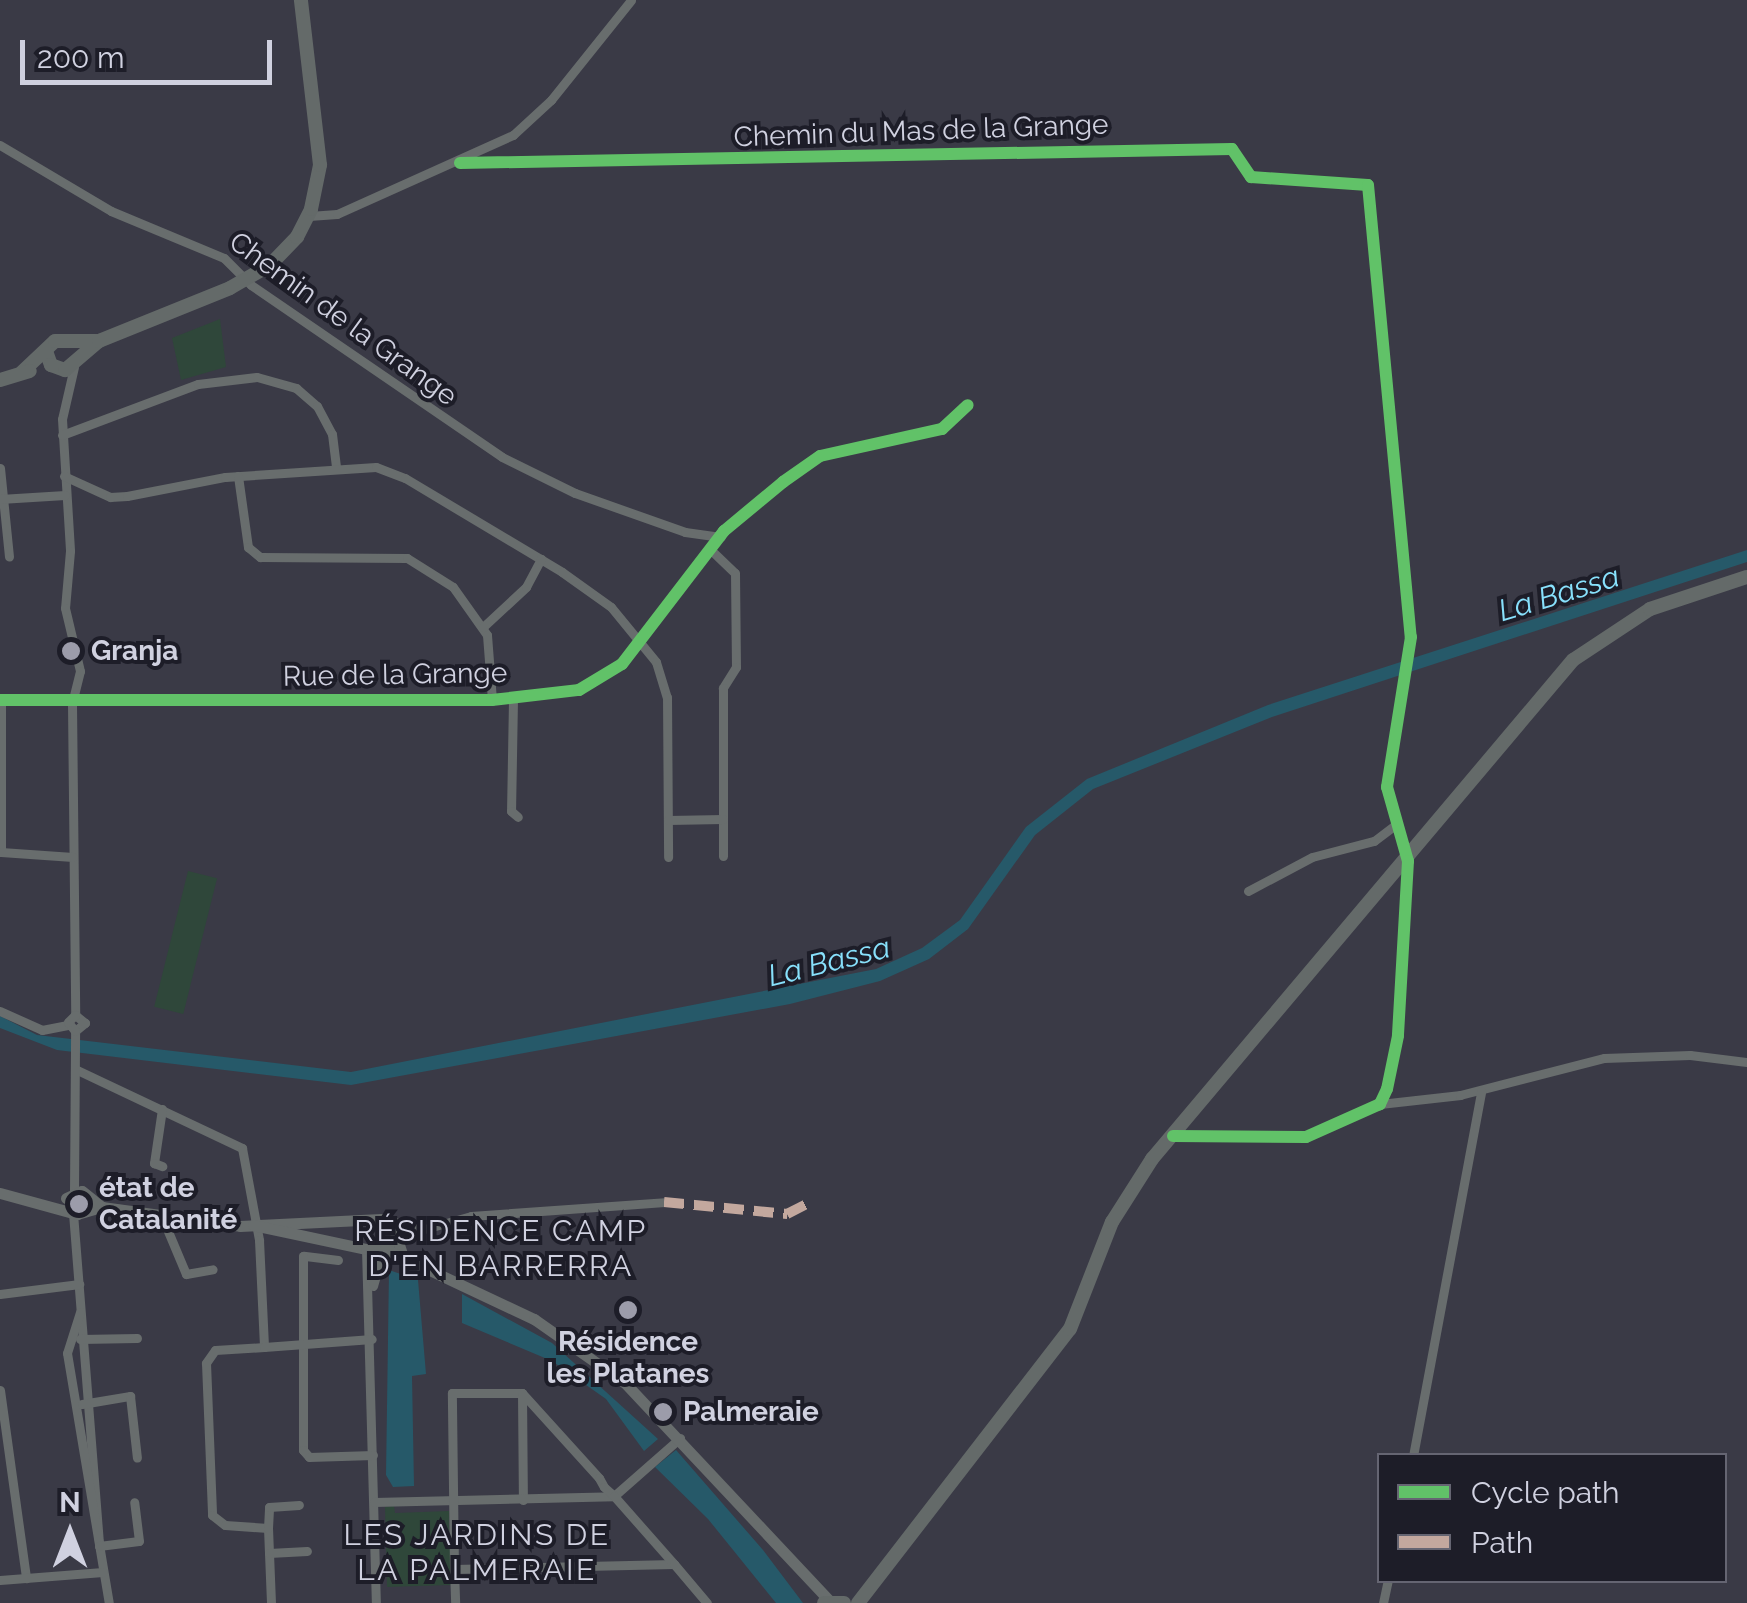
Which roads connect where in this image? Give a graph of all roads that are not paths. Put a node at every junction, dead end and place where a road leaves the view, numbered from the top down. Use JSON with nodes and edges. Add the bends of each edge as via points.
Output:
{"nodes":[{"id":1,"x":301,"y":0,"type":"edge"},
{"id":2,"x":631,"y":0,"type":"edge"},
{"id":3,"x":0,"y":145,"type":"edge"},
{"id":4,"x":460,"y":164,"type":"junction"},
{"id":5,"x":309,"y":216,"type":"junction"},
{"id":6,"x":247,"y":278,"type":"junction"},
{"id":7,"x":99,"y":341,"type":"junction"},
{"id":8,"x":75,"y":343,"type":"junction"},
{"id":9,"x":63,"y":364,"type":"junction"},
{"id":10,"x":0,"y":380,"type":"edge"},
{"id":11,"x":968,"y":405,"type":"dead end"},
{"id":12,"x":62,"y":435,"type":"junction"},
{"id":13,"x":336,"y":466,"type":"junction"},
{"id":14,"x":0,"y":468,"type":"edge"},
{"id":15,"x":64,"y":476,"type":"junction"},
{"id":16,"x":238,"y":476,"type":"junction"},
{"id":17,"x":65,"y":495,"type":"junction"},
{"id":18,"x":1,"y":499,"type":"edge"},
{"id":19,"x":721,"y":537,"type":"junction"},
{"id":20,"x":713,"y":552,"type":"junction"},
{"id":21,"x":9,"y":557,"type":"dead end"},
{"id":22,"x":541,"y":559,"type":"junction"},
{"id":23,"x":1747,"y":578,"type":"edge"},
{"id":24,"x":484,"y":627,"type":"junction"},
{"id":25,"x":641,"y":642,"type":"junction"},
{"id":26,"x":0,"y":700,"type":"edge"},
{"id":27,"x":492,"y":700,"type":"junction"},
{"id":28,"x":513,"y":700,"type":"junction"},
{"id":29,"x":72,"y":704,"type":"junction"},
{"id":30,"x":518,"y":817,"type":"dead end"},
{"id":31,"x":724,"y":819,"type":"junction"},
{"id":32,"x":668,"y":820,"type":"junction"},
{"id":33,"x":1398,"y":823,"type":"junction"},
{"id":34,"x":1,"y":852,"type":"edge"},
{"id":35,"x":724,"y":856,"type":"dead end"},
{"id":36,"x":72,"y":857,"type":"junction"},
{"id":37,"x":668,"y":858,"type":"dead end"},
{"id":38,"x":1408,"y":861,"type":"junction"},
{"id":39,"x":1248,"y":891,"type":"dead end"},
{"id":40,"x":0,"y":1011,"type":"edge"},
{"id":41,"x":72,"y":1031,"type":"junction"},
{"id":42,"x":1747,"y":1062,"type":"edge"},
{"id":43,"x":75,"y":1069,"type":"junction"},
{"id":44,"x":1481,"y":1091,"type":"junction"},
{"id":45,"x":1380,"y":1104,"type":"junction"},
{"id":46,"x":162,"y":1110,"type":"junction"},
{"id":47,"x":1172,"y":1136,"type":"junction"},
{"id":48,"x":162,"y":1166,"type":"dead end"},
{"id":49,"x":0,"y":1194,"type":"edge"},
{"id":50,"x":664,"y":1202,"type":"dead end"},
{"id":51,"x":78,"y":1203,"type":"junction"},
{"id":52,"x":162,"y":1217,"type":"junction"},
{"id":53,"x":308,"y":1219,"type":"junction"},
{"id":54,"x":362,"y":1220,"type":"junction"},
{"id":55,"x":390,"y":1221,"type":"junction"},
{"id":56,"x":253,"y":1224,"type":"junction"},
{"id":57,"x":424,"y":1228,"type":"junction"},
{"id":58,"x":308,"y":1236,"type":"junction"},
{"id":59,"x":353,"y":1243,"type":"junction"},
{"id":60,"x":390,"y":1244,"type":"junction"},
{"id":61,"x":366,"y":1249,"type":"junction"},
{"id":62,"x":338,"y":1260,"type":"dead end"},
{"id":63,"x":213,"y":1268,"type":"dead end"},
{"id":64,"x":78,"y":1284,"type":"junction"},
{"id":65,"x":0,"y":1294,"type":"edge"},
{"id":66,"x":372,"y":1294,"type":"junction"},
{"id":67,"x":80,"y":1312,"type":"junction"},
{"id":68,"x":68,"y":1336,"type":"junction"},
{"id":69,"x":137,"y":1338,"type":"dead end"},
{"id":70,"x":372,"y":1339,"type":"junction"},
{"id":71,"x":82,"y":1340,"type":"junction"},
{"id":72,"x":301,"y":1344,"type":"junction"},
{"id":73,"x":264,"y":1347,"type":"junction"},
{"id":74,"x":0,"y":1390,"type":"edge"},
{"id":75,"x":522,"y":1393,"type":"junction"},
{"id":76,"x":79,"y":1404,"type":"junction"},
{"id":77,"x":680,"y":1438,"type":"junction"},
{"id":78,"x":1414,"y":1453,"type":"edge"},
{"id":79,"x":374,"y":1455,"type":"junction"},
{"id":80,"x":136,"y":1458,"type":"dead end"},
{"id":81,"x":614,"y":1496,"type":"junction"},
{"id":82,"x":523,"y":1500,"type":"junction"},
{"id":83,"x":453,"y":1501,"type":"junction"},
{"id":84,"x":134,"y":1502,"type":"dead end"},
{"id":85,"x":374,"y":1502,"type":"junction"},
{"id":86,"x":299,"y":1506,"type":"dead end"},
{"id":87,"x":268,"y":1528,"type":"junction"},
{"id":88,"x":99,"y":1546,"type":"junction"},
{"id":89,"x":307,"y":1551,"type":"dead end"},
{"id":90,"x":269,"y":1552,"type":"junction"},
{"id":91,"x":674,"y":1564,"type":"junction"},
{"id":92,"x":454,"y":1569,"type":"junction"},
{"id":93,"x":104,"y":1572,"type":"junction"},
{"id":94,"x":26,"y":1578,"type":"junction"},
{"id":95,"x":0,"y":1580,"type":"edge"},
{"id":96,"x":871,"y":1585,"type":"junction"},
{"id":97,"x":272,"y":1598,"type":"edge"},
{"id":98,"x":831,"y":1602,"type":"edge"},
{"id":99,"x":109,"y":1603,"type":"edge"},
{"id":100,"x":376,"y":1603,"type":"edge"},
{"id":101,"x":454,"y":1603,"type":"edge"},
{"id":102,"x":707,"y":1603,"type":"edge"},
{"id":103,"x":858,"y":1603,"type":"edge"}],
"edges":[{"from":1,"to":5,"type":"main road","via":[[318,184]]},
{"from":2,"to":4,"type":"street","via":[[551,100],[513,134]]},
{"from":3,"to":6,"type":"street","name":"Chemin de la Grange","via":[[111,211],[224,258]]},
{"from":4,"to":5,"type":"street","via":[[337,214]]},
{"from":4,"to":33,"type":"street","name":"Chemin du Mas de la Grange","via":[[1232,150],[1250,176],[1368,185],[1410,637],[1387,787]]},
{"from":5,"to":6,"type":"main road","via":[[286,252]]},
{"from":6,"to":7,"type":"main road"},
{"from":6,"to":19,"type":"street","name":"Chemin de la Grange","via":[[502,457],[575,493],[685,532]]},
{"from":7,"to":8,"type":"main road"},
{"from":7,"to":9,"type":"main road"},
{"from":8,"to":9,"type":"main road"},
{"from":8,"to":9,"type":"main road","via":[[60,339]]},
{"from":9,"to":10,"type":"main road"},
{"from":9,"to":12,"type":"street","via":[[68,395]]},
{"from":11,"to":19,"type":"street","via":[[942,429],[911,441],[820,456]]},
{"from":12,"to":13,"type":"street","via":[[198,384],[257,377],[296,388],[317,406],[332,434]]},
{"from":12,"to":15,"type":"street"},
{"from":13,"to":16,"type":"street"},
{"from":13,"to":22,"type":"street","via":[[392,471]]},
{"from":14,"to":18,"type":"street"},
{"from":15,"to":16,"type":"street","via":[[110,496]]},
{"from":15,"to":17,"type":"street"},
{"from":16,"to":24,"type":"street","via":[[248,547],[260,557],[407,558],[454,587]]},
{"from":17,"to":18,"type":"street"},
{"from":17,"to":29,"type":"street","via":[[65,608],[80,671]]},
{"from":18,"to":21,"type":"street"},
{"from":19,"to":20,"type":"street","name":"Rue de la Grange"},
{"from":20,"to":25,"type":"street","name":"Rue de la Grange"},
{"from":20,"to":31,"type":"street","via":[[735,572],[736,667],[723,688]]},
{"from":22,"to":24,"type":"street","via":[[526,586]]},
{"from":22,"to":25,"type":"street","via":[[611,606]]},
{"from":23,"to":38,"type":"main road","via":[[1650,609],[1573,660]]},
{"from":24,"to":27,"type":"street"},
{"from":25,"to":28,"type":"street","name":"Rue de la Grange","via":[[622,664],[579,690]]},
{"from":25,"to":32,"type":"street","via":[[667,696]]},
{"from":26,"to":29,"type":"street","name":"Rue de la Grange"},
{"from":26,"to":34,"type":"street"},
{"from":27,"to":28,"type":"street","name":"Rue de la Grange"},
{"from":27,"to":29,"type":"street","name":"Rue de la Grange"},
{"from":28,"to":30,"type":"street","via":[[511,811]]},
{"from":29,"to":36,"type":"street"},
{"from":31,"to":32,"type":"street"},
{"from":31,"to":35,"type":"street"},
{"from":32,"to":37,"type":"street"},
{"from":33,"to":38,"type":"street"},
{"from":33,"to":39,"type":"street","via":[[1374,841],[1312,856]]},
{"from":34,"to":36,"type":"street"},
{"from":36,"to":41,"type":"street","via":[[75,1014],[85,1024]]},
{"from":38,"to":45,"type":"street","via":[[1398,1036]]},
{"from":38,"to":47,"type":"main road"},
{"from":40,"to":41,"type":"street","via":[[42,1030]]},
{"from":41,"to":43,"type":"street"},
{"from":42,"to":44,"type":"street","via":[[1690,1055],[1604,1058]]},
{"from":43,"to":46,"type":"street"},
{"from":43,"to":51,"type":"street"},
{"from":44,"to":45,"type":"street"},
{"from":44,"to":78,"type":"street"},
{"from":45,"to":47,"type":"street","via":[[1306,1136]]},
{"from":46,"to":48,"type":"street","via":[[154,1163]]},
{"from":46,"to":56,"type":"street","via":[[236,1142]]},
{"from":47,"to":96,"type":"main road","via":[[1128,1192],[1070,1329]]},
{"from":49,"to":51,"type":"street"},
{"from":50,"to":57,"type":"street","via":[[472,1216]]},
{"from":51,"to":52,"type":"street"},
{"from":51,"to":64,"type":"street"},
{"from":52,"to":56,"type":"street"},
{"from":52,"to":63,"type":"street","via":[[186,1274]]},
{"from":53,"to":54,"type":"street"},
{"from":53,"to":56,"type":"street"},
{"from":53,"to":58,"type":"street"},
{"from":54,"to":55,"type":"street"},
{"from":54,"to":59,"type":"street","via":[[352,1229]]},
{"from":55,"to":57,"type":"street"},
{"from":55,"to":60,"type":"street"},
{"from":56,"to":58,"type":"street"},
{"from":56,"to":73,"type":"street"},
{"from":57,"to":60,"type":"street"},
{"from":58,"to":59,"type":"street"},
{"from":59,"to":61,"type":"street"},
{"from":60,"to":61,"type":"street"},
{"from":60,"to":66,"type":"street"},
{"from":60,"to":77,"type":"street","via":[[404,1257],[534,1319],[625,1384]]},
{"from":61,"to":66,"type":"street"},
{"from":62,"to":72,"type":"street","via":[[303,1256]]},
{"from":64,"to":65,"type":"street"},
{"from":64,"to":67,"type":"street"},
{"from":66,"to":70,"type":"street"},
{"from":67,"to":68,"type":"street"},
{"from":67,"to":71,"type":"street"},
{"from":68,"to":71,"type":"street"},
{"from":68,"to":76,"type":"street"},
{"from":69,"to":71,"type":"street"},
{"from":70,"to":72,"type":"street"},
{"from":70,"to":79,"type":"street"},
{"from":71,"to":76,"type":"street"},
{"from":72,"to":73,"type":"street"},
{"from":72,"to":79,"type":"street","via":[[304,1456]]},
{"from":73,"to":87,"type":"street","via":[[215,1350],[206,1363],[212,1515],[224,1525]]},
{"from":74,"to":94,"type":"street"},
{"from":75,"to":81,"type":"street"},
{"from":75,"to":82,"type":"street"},
{"from":75,"to":83,"type":"street","via":[[452,1394]]},
{"from":76,"to":80,"type":"street","via":[[130,1396]]},
{"from":76,"to":88,"type":"street"},
{"from":77,"to":81,"type":"street"},
{"from":77,"to":98,"type":"street","via":[[802,1578]]},
{"from":79,"to":85,"type":"street"},
{"from":81,"to":82,"type":"street"},
{"from":81,"to":91,"type":"street"},
{"from":82,"to":83,"type":"street"},
{"from":83,"to":85,"type":"street"},
{"from":83,"to":92,"type":"street"},
{"from":84,"to":88,"type":"street","via":[[140,1541]]},
{"from":85,"to":100,"type":"street"},
{"from":86,"to":87,"type":"street","via":[[269,1507]]},
{"from":87,"to":90,"type":"street"},
{"from":88,"to":93,"type":"street"},
{"from":89,"to":90,"type":"street"},
{"from":90,"to":97,"type":"street"},
{"from":91,"to":92,"type":"street"},
{"from":91,"to":102,"type":"street"},
{"from":92,"to":101,"type":"street"},
{"from":93,"to":94,"type":"street"},
{"from":93,"to":99,"type":"street"},
{"from":94,"to":95,"type":"street"},
{"from":96,"to":98,"type":"main road"},
{"from":96,"to":103,"type":"main road"}]}
